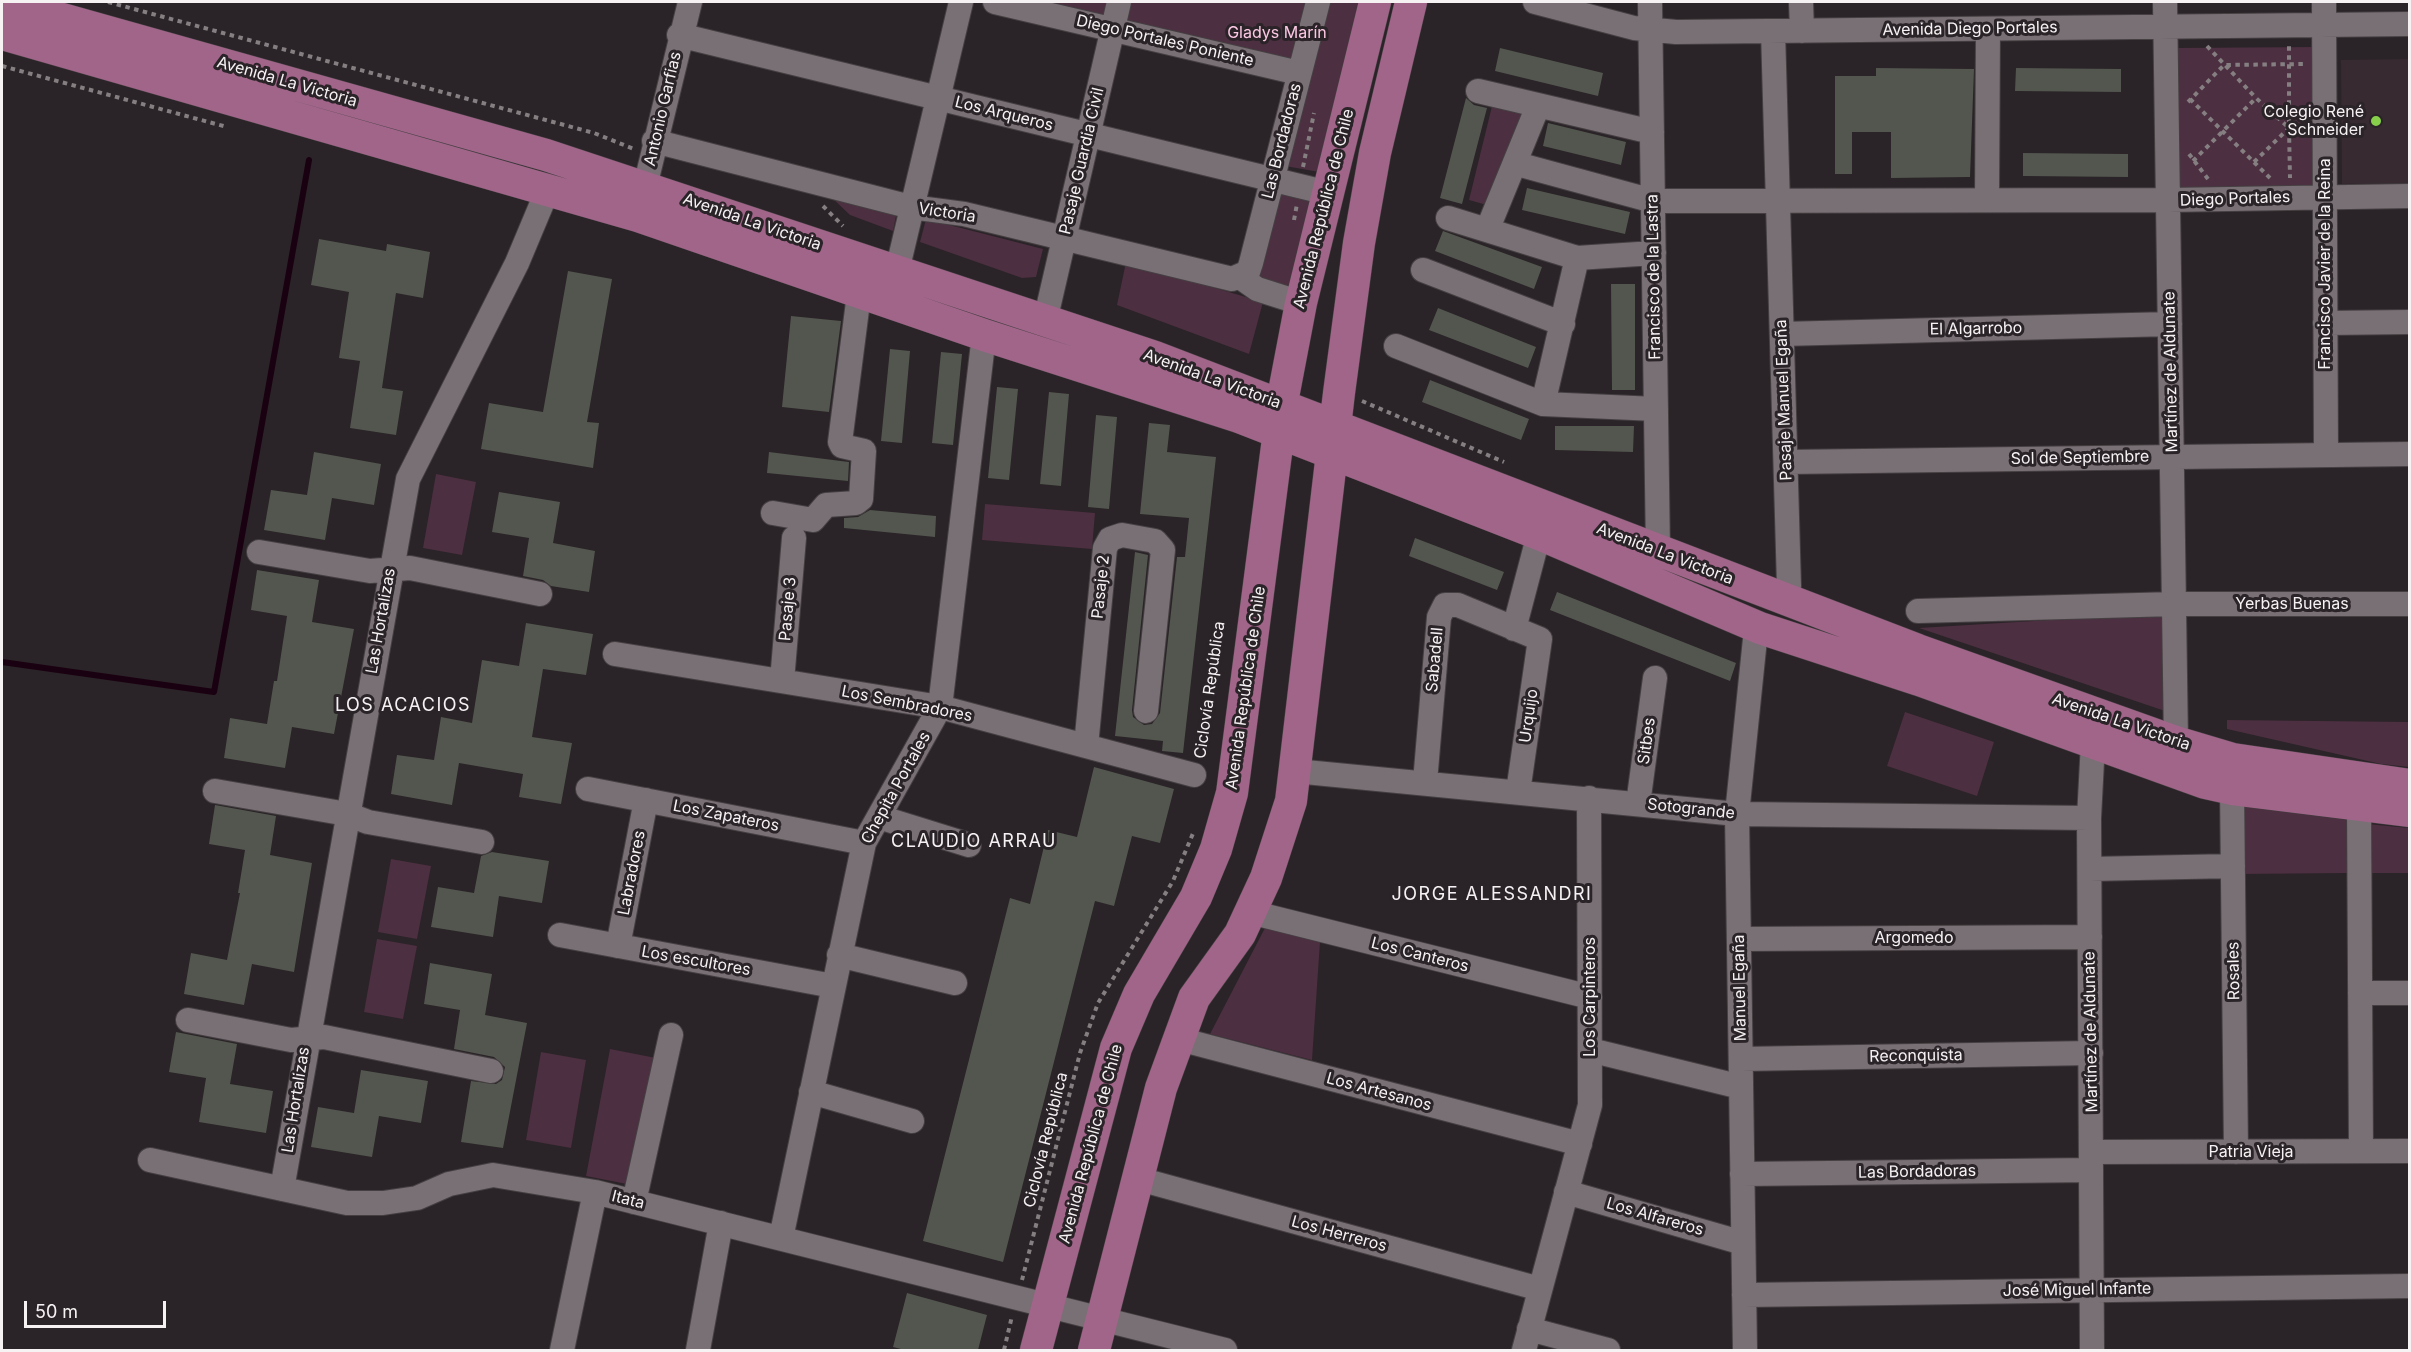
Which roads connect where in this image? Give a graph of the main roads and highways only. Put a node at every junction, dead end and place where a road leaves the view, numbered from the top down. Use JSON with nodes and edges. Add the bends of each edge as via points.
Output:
{"nodes":[{"id":1,"x":2,"y":2,"type":"edge"},
{"id":2,"x":1375,"y":2,"type":"edge"},
{"id":3,"x":1411,"y":2,"type":"edge"},
{"id":4,"x":2,"y":34,"type":"edge"},
{"id":5,"x":642,"y":202,"type":"junction"},
{"id":6,"x":1281,"y":419,"type":"junction"},
{"id":7,"x":1334,"y":440,"type":"junction"},
{"id":8,"x":2098,"y":729,"type":"junction"},
{"id":9,"x":2409,"y":785,"type":"edge"},
{"id":10,"x":2409,"y":811,"type":"edge"},
{"id":11,"x":1036,"y":1350,"type":"edge"},
{"id":12,"x":1095,"y":1350,"type":"edge"}],
"edges":[{"from":1,"to":5,"type":"main road","name":"Avenida La Victoria","via":[[546,155]]},
{"from":2,"to":6,"type":"main road","name":"Avenida República de Chile","via":[[1314,190],[1301,303]]},
{"from":3,"to":7,"type":"main road","via":[[1369,186]]},
{"from":4,"to":5,"type":"main road","name":"Avenida La Victoria","via":[[548,189]]},
{"from":5,"to":6,"type":"main road","name":"Avenida La Victoria","via":[[897,271],[1155,357]]},
{"from":5,"to":6,"type":"main road","name":"Avenida La Victoria","via":[[860,294],[1239,417]]},
{"from":6,"to":7,"type":"main road","name":"Avenida La Victoria"},
{"from":6,"to":11,"type":"main road","name":"Avenida República de Chile","via":[[1238,762],[1224,824],[1196,897],[1139,994],[1116,1048]]},
{"from":7,"to":8,"type":"main road","name":"Avenida La Victoria","via":[[1784,599]]},
{"from":7,"to":8,"type":"main road","name":"Avenida La Victoria","via":[[1539,534],[1760,628],[1919,680]]},
{"from":7,"to":12,"type":"main road","via":[[1291,801],[1266,878],[1240,934],[1194,998],[1161,1088]]},
{"from":8,"to":9,"type":"main road","name":"Avenida La Victoria","via":[[2176,742],[2233,759]]},
{"from":8,"to":10,"type":"main road","name":"Avenida La Victoria","via":[[2205,783]]}]}
